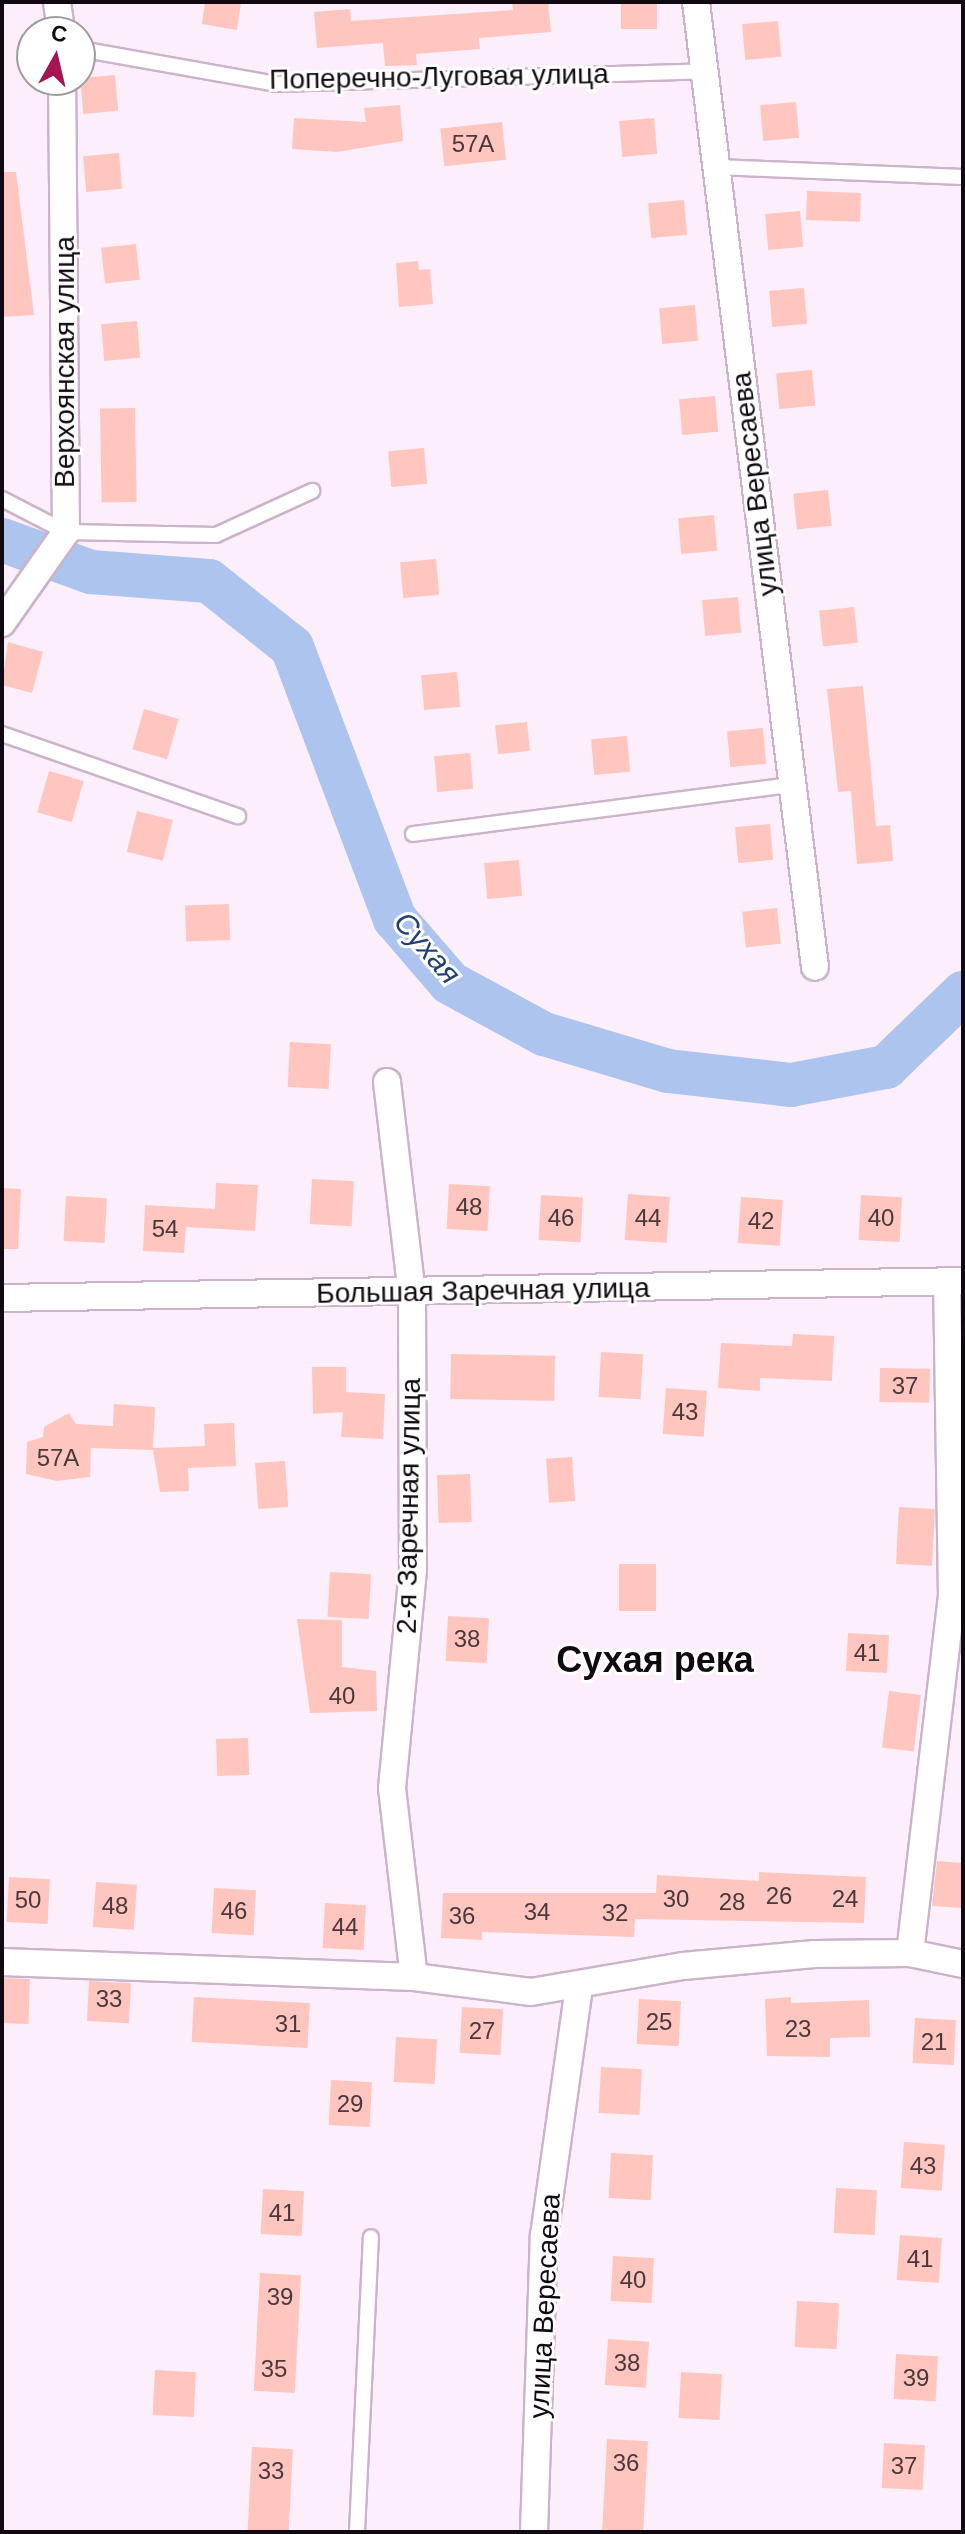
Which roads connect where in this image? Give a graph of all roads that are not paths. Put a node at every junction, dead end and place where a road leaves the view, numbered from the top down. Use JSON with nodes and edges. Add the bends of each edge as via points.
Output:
{"nodes":[{"id":1,"x":696,"y":2,"type":"edge"},
{"id":2,"x":96,"y":52,"type":"edge"},
{"id":3,"x":705,"y":71,"type":"junction"},
{"id":4,"x":62,"y":96,"type":"edge"},
{"id":5,"x":717,"y":167,"type":"junction"},
{"id":6,"x":963,"y":177,"type":"edge"},
{"id":7,"x":312,"y":491,"type":"dead end"},
{"id":8,"x":2,"y":499,"type":"edge"},
{"id":9,"x":66,"y":532,"type":"junction"},
{"id":10,"x":8,"y":616,"type":"edge"},
{"id":11,"x":2,"y":734,"type":"edge"},
{"id":12,"x":792,"y":785,"type":"junction"},
{"id":13,"x":238,"y":816,"type":"dead end"},
{"id":14,"x":413,"y":834,"type":"dead end"},
{"id":15,"x":815,"y":967,"type":"dead end"},
{"id":16,"x":387,"y":1082,"type":"dead end"},
{"id":17,"x":955,"y":1281,"type":"edge"},
{"id":18,"x":412,"y":1294,"type":"junction"},
{"id":19,"x":2,"y":1298,"type":"edge"},
{"id":20,"x":910,"y":1953,"type":"junction"},
{"id":21,"x":2,"y":1962,"type":"edge"},
{"id":22,"x":963,"y":1964,"type":"edge"},
{"id":23,"x":414,"y":1977,"type":"junction"},
{"id":24,"x":579,"y":1987,"type":"junction"},
{"id":25,"x":531,"y":1992,"type":"junction"},
{"id":26,"x":567,"y":2032,"type":"junction"},
{"id":27,"x":371,"y":2237,"type":"dead end"},
{"id":28,"x":357,"y":2532,"type":"edge"},
{"id":29,"x":534,"y":2532,"type":"edge"}],
"edges":[{"from":1,"to":3,"type":"street","name":"улица Вересаева"},
{"from":2,"to":3,"type":"lane","name":"Поперечно-Луговая улица","via":[[276,84]]},
{"from":3,"to":5,"type":"street","name":"улица Вересаева"},
{"from":4,"to":9,"type":"street","name":"Верхоянская улица"},
{"from":5,"to":6,"type":"lane"},
{"from":5,"to":12,"type":"street","name":"улица Вересаева"},
{"from":7,"to":9,"type":"lane","via":[[216,535]]},
{"from":8,"to":9,"type":"lane"},
{"from":9,"to":10,"type":"street"},
{"from":11,"to":13,"type":"lane"},
{"from":12,"to":14,"type":"lane"},
{"from":12,"to":15,"type":"street","name":"улица Вересаева"},
{"from":16,"to":18,"type":"street","name":"2-я Заречная улица"},
{"from":17,"to":18,"type":"street","name":"Большая Заречная улица"},
{"from":17,"to":20,"type":"street","via":[[952,1595]]},
{"from":18,"to":19,"type":"street","name":"Большая Заречная улица"},
{"from":18,"to":23,"type":"street","name":"2-я Заречная улица","via":[[413,1570],[392,1788]]},
{"from":20,"to":22,"type":"street"},
{"from":20,"to":24,"type":"street","via":[[683,1966]]},
{"from":21,"to":23,"type":"street"},
{"from":23,"to":25,"type":"street"},
{"from":24,"to":25,"type":"street"},
{"from":24,"to":26,"type":"street","name":"улица Вересаева"},
{"from":25,"to":26,"type":"street"},
{"from":26,"to":29,"type":"street","name":"улица Вересаева","via":[[560,2145],[544,2236]]},
{"from":27,"to":28,"type":"lane"}]}
